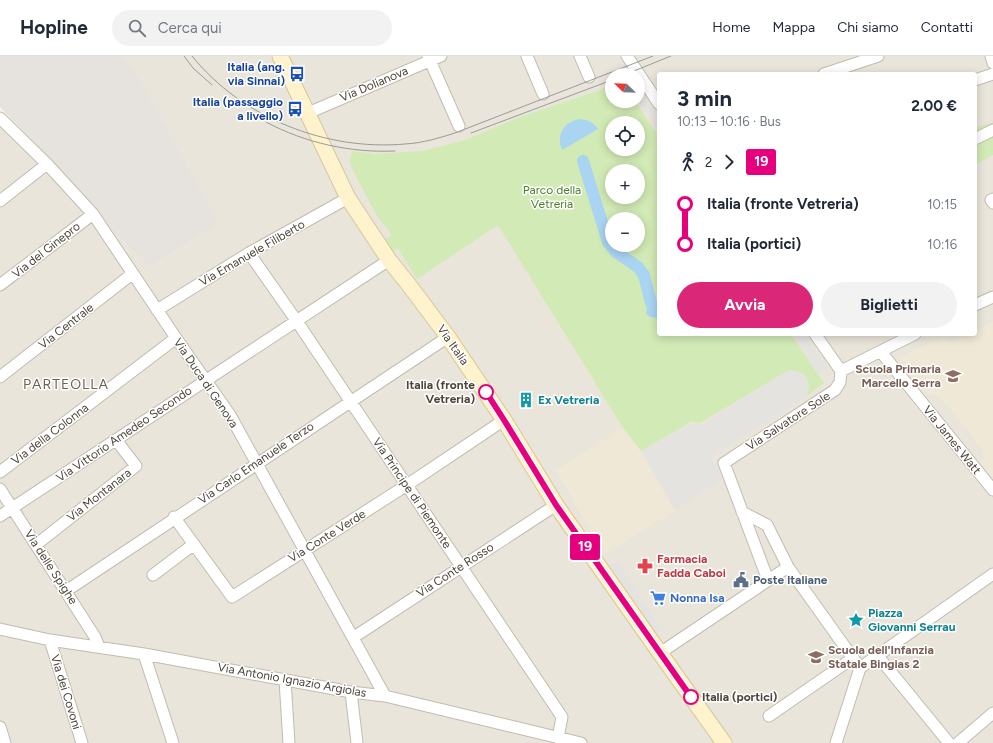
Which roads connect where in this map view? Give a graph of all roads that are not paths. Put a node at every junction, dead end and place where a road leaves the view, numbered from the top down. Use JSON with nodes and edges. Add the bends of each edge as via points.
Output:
{"nodes":[{"id":1,"x":280,"y":56,"type":"edge"},
{"id":2,"x":441,"y":56,"type":"edge"},
{"id":3,"x":527,"y":56,"type":"edge"},
{"id":4,"x":580,"y":56,"type":"edge"},
{"id":5,"x":627,"y":56,"type":"edge"},
{"id":6,"x":878,"y":56,"type":"edge"},
{"id":7,"x":991,"y":56,"type":"edge"},
{"id":8,"x":429,"y":58,"type":"edge"},
{"id":9,"x":993,"y":63,"type":"edge"},
{"id":10,"x":830,"y":72,"type":"edge"},
{"id":11,"x":993,"y":74,"type":"edge"},
{"id":12,"x":589,"y":77,"type":"dead end"},
{"id":13,"x":977,"y":79,"type":"edge"},
{"id":14,"x":543,"y":94,"type":"dead end"},
{"id":15,"x":657,"y":101,"type":"edge"},
{"id":16,"x":308,"y":113,"type":"junction"},
{"id":17,"x":0,"y":118,"type":"edge"},
{"id":18,"x":459,"y":126,"type":"dead end"},
{"id":19,"x":993,"y":130,"type":"edge"},
{"id":20,"x":977,"y":138,"type":"edge"},
{"id":21,"x":47,"y":164,"type":"junction"},
{"id":22,"x":348,"y":198,"type":"junction"},
{"id":23,"x":993,"y":199,"type":"edge"},
{"id":24,"x":0,"y":201,"type":"edge"},
{"id":25,"x":993,"y":203,"type":"edge"},
{"id":26,"x":92,"y":214,"type":"junction"},
{"id":27,"x":249,"y":253,"type":"junction"},
{"id":28,"x":389,"y":260,"type":"junction"},
{"id":29,"x":132,"y":274,"type":"junction"},
{"id":30,"x":0,"y":286,"type":"edge"},
{"id":31,"x":993,"y":297,"type":"edge"},
{"id":32,"x":977,"y":305,"type":"edge"},
{"id":33,"x":157,"y":310,"type":"junction"},
{"id":34,"x":296,"y":320,"type":"junction"},
{"id":35,"x":816,"y":336,"type":"edge"},
{"id":36,"x":910,"y":336,"type":"edge"},
{"id":37,"x":448,"y":337,"type":"junction"},
{"id":38,"x":176,"y":338,"type":"junction"},
{"id":39,"x":881,"y":352,"type":"junction"},
{"id":40,"x":841,"y":371,"type":"junction"},
{"id":41,"x":0,"y":377,"type":"edge"},
{"id":42,"x":205,"y":380,"type":"junction"},
{"id":43,"x":350,"y":401,"type":"junction"},
{"id":44,"x":504,"y":420,"type":"junction"},
{"id":45,"x":116,"y":440,"type":"junction"},
{"id":46,"x":256,"y":464,"type":"junction"},
{"id":47,"x":0,"y":472,"type":"edge"},
{"id":48,"x":407,"y":485,"type":"junction"},
{"id":49,"x":0,"y":489,"type":"edge"},
{"id":50,"x":993,"y":490,"type":"edge"},
{"id":51,"x":556,"y":505,"type":"junction"},
{"id":52,"x":12,"y":508,"type":"junction"},
{"id":53,"x":742,"y":512,"type":"junction"},
{"id":54,"x":0,"y":516,"type":"edge"},
{"id":55,"x":174,"y":517,"type":"junction"},
{"id":56,"x":36,"y":544,"type":"junction"},
{"id":57,"x":194,"y":544,"type":"junction"},
{"id":58,"x":304,"y":550,"type":"junction"},
{"id":59,"x":461,"y":566,"type":"junction"},
{"id":60,"x":788,"y":567,"type":"junction"},
{"id":61,"x":993,"y":574,"type":"edge"},
{"id":62,"x":153,"y":575,"type":"dead end"},
{"id":63,"x":768,"y":580,"type":"junction"},
{"id":64,"x":66,"y":591,"type":"junction"},
{"id":65,"x":0,"y":629,"type":"edge"},
{"id":66,"x":354,"y":637,"type":"junction"},
{"id":67,"x":50,"y":640,"type":"junction"},
{"id":68,"x":100,"y":647,"type":"junction"},
{"id":69,"x":660,"y":653,"type":"junction"},
{"id":70,"x":144,"y":654,"type":"junction"},
{"id":71,"x":877,"y":655,"type":"junction"},
{"id":72,"x":853,"y":658,"type":"junction"},
{"id":73,"x":860,"y":668,"type":"junction"},
{"id":74,"x":285,"y":680,"type":"junction"},
{"id":75,"x":351,"y":692,"type":"junction"},
{"id":76,"x":386,"y":696,"type":"junction"},
{"id":77,"x":993,"y":713,"type":"edge"},
{"id":78,"x":769,"y":716,"type":"dead end"},
{"id":79,"x":0,"y":727,"type":"edge"},
{"id":80,"x":553,"y":739,"type":"edge"},
{"id":81,"x":4,"y":743,"type":"edge"},
{"id":82,"x":82,"y":743,"type":"edge"},
{"id":83,"x":173,"y":743,"type":"edge"},
{"id":84,"x":289,"y":743,"type":"edge"},
{"id":85,"x":357,"y":743,"type":"edge"},
{"id":86,"x":581,"y":743,"type":"edge"},
{"id":87,"x":724,"y":743,"type":"edge"},
{"id":88,"x":836,"y":743,"type":"edge"},
{"id":89,"x":949,"y":743,"type":"edge"},
{"id":90,"x":958,"y":743,"type":"edge"}],
"edges":[{"from":1,"to":16,"type":"street","name":"Via Italia"},
{"from":2,"to":8,"type":"street","name":"Via Dolianova"},
{"from":3,"to":14,"type":"street"},
{"from":4,"to":12,"type":"street"},
{"from":5,"to":15,"type":"street"},
{"from":6,"to":10,"type":"street"},
{"from":7,"to":9,"type":"street"},
{"from":8,"to":16,"type":"street","name":"Via Dolianova"},
{"from":8,"to":18,"type":"street"},
{"from":11,"to":13,"type":"street"},
{"from":16,"to":22,"type":"street","name":"Via Italia"},
{"from":17,"to":21,"type":"street","name":"Via Duca di Genova"},
{"from":19,"to":20,"type":"street"},
{"from":21,"to":24,"type":"street"},
{"from":21,"to":26,"type":"street","name":"Via Duca di Genova"},
{"from":22,"to":27,"type":"street","name":"Via Emanuele Filiberto"},
{"from":22,"to":28,"type":"street","name":"Via Italia"},
{"from":23,"to":25,"type":"street"},
{"from":26,"to":29,"type":"street","name":"Via Duca di Genova"},
{"from":26,"to":30,"type":"street","name":"Via del Ginepro"},
{"from":27,"to":33,"type":"street","name":"Via Emanuele Filiberto"},
{"from":27,"to":34,"type":"street","name":"Via Principe di Piemonte"},
{"from":28,"to":34,"type":"street","name":"Via Vittorio Amedeo Secondo"},
{"from":28,"to":37,"type":"street","name":"Via Italia"},
{"from":29,"to":33,"type":"street","name":"Via Duca di Genova"},
{"from":29,"to":41,"type":"street","name":"Via Centrale"},
{"from":31,"to":32,"type":"street"},
{"from":33,"to":38,"type":"street","name":"Via Duca di Genova"},
{"from":34,"to":42,"type":"street","name":"Via Vittorio Amedeo Secondo"},
{"from":34,"to":43,"type":"street","name":"Via Principe di Piemonte"},
{"from":35,"to":40,"type":"street"},
{"from":36,"to":39,"type":"street"},
{"from":37,"to":43,"type":"street","name":"Via Carlo Emanuele Terzo"},
{"from":37,"to":44,"type":"street","name":"Via Italia"},
{"from":38,"to":42,"type":"street","name":"Via Duca di Genova"},
{"from":38,"to":47,"type":"street","name":"Via della Colonna"},
{"from":39,"to":40,"type":"street"},
{"from":39,"to":50,"type":"street","name":"Via James Watt"},
{"from":40,"to":53,"type":"street","name":"Via Salvatore Sole","via":[[840,382],[835,390],[724,463]]},
{"from":42,"to":45,"type":"street","name":"Via Vittorio Amedeo Secondo"},
{"from":42,"to":46,"type":"street","name":"Via Duca di Genova","via":[[230,414]]},
{"from":43,"to":46,"type":"street","name":"Via Carlo Emanuele Terzo"},
{"from":43,"to":48,"type":"street","name":"Via Principe di Piemonte"},
{"from":44,"to":48,"type":"street","name":"Via Conte Verde"},
{"from":44,"to":51,"type":"street","name":"Via Italia"},
{"from":45,"to":52,"type":"street","name":"Via Vittorio Amedeo Secondo"},
{"from":45,"to":56,"type":"street","name":"Via Montanara","via":[[136,466]]},
{"from":46,"to":55,"type":"street","name":"Via Carlo Emanuele Terzo"},
{"from":46,"to":58,"type":"street","name":"Via Duca di Genova"},
{"from":48,"to":58,"type":"street","name":"Via Conte Verde"},
{"from":48,"to":59,"type":"street","name":"Via Principe di Piemonte"},
{"from":49,"to":52,"type":"street","name":"Via delle Spighe"},
{"from":51,"to":59,"type":"street","name":"Via Conte Rosso"},
{"from":51,"to":69,"type":"street","name":"Via Italia"},
{"from":52,"to":54,"type":"street","name":"Via Vittorio Amedeo Secondo"},
{"from":52,"to":56,"type":"street","name":"Via delle Spighe"},
{"from":53,"to":60,"type":"street","via":[[767,525]]},
{"from":53,"to":63,"type":"street"},
{"from":55,"to":57,"type":"street","name":"Via Conte Verde"},
{"from":55,"to":64,"type":"street","name":"Via Carlo Emanuele Terzo"},
{"from":56,"to":64,"type":"street","name":"Via delle Spighe"},
{"from":57,"to":58,"type":"street","name":"Via Conte Verde","via":[[232,597]]},
{"from":57,"to":62,"type":"street"},
{"from":58,"to":66,"type":"street","name":"Via Duca di Genova"},
{"from":59,"to":66,"type":"street","name":"Via Conte Rosso"},
{"from":59,"to":80,"type":"street","name":"Via Principe di Piemonte","via":[[562,717]]},
{"from":60,"to":63,"type":"street"},
{"from":60,"to":72,"type":"street"},
{"from":61,"to":71,"type":"street"},
{"from":63,"to":69,"type":"street"},
{"from":64,"to":68,"type":"street","name":"Via delle Spighe"},
{"from":65,"to":67,"type":"street","name":"Via Antonio Ignazio Argiolas"},
{"from":66,"to":76,"type":"street","name":"Via Duca di Genova"},
{"from":67,"to":68,"type":"street","name":"Via Antonio Ignazio Argiolas"},
{"from":67,"to":82,"type":"street","name":"Via dei Covoni"},
{"from":68,"to":70,"type":"street","name":"Via Antonio Ignazio Argiolas"},
{"from":69,"to":87,"type":"street","name":"Via Italia"},
{"from":70,"to":74,"type":"street","name":"Via Antonio Ignazio Argiolas"},
{"from":70,"to":83,"type":"street"},
{"from":71,"to":73,"type":"street"},
{"from":71,"to":89,"type":"street"},
{"from":72,"to":73,"type":"street"},
{"from":72,"to":78,"type":"street"},
{"from":73,"to":88,"type":"street"},
{"from":74,"to":75,"type":"street","name":"Via Antonio Ignazio Argiolas"},
{"from":74,"to":84,"type":"street"},
{"from":75,"to":76,"type":"street","name":"Via Antonio Ignazio Argiolas"},
{"from":75,"to":85,"type":"street"},
{"from":76,"to":80,"type":"street","name":"Via Antonio Ignazio Argiolas"},
{"from":77,"to":90,"type":"street"},
{"from":79,"to":81,"type":"street"},
{"from":80,"to":86,"type":"street","name":"Via Antonio Ignazio Argiolas"}]}
